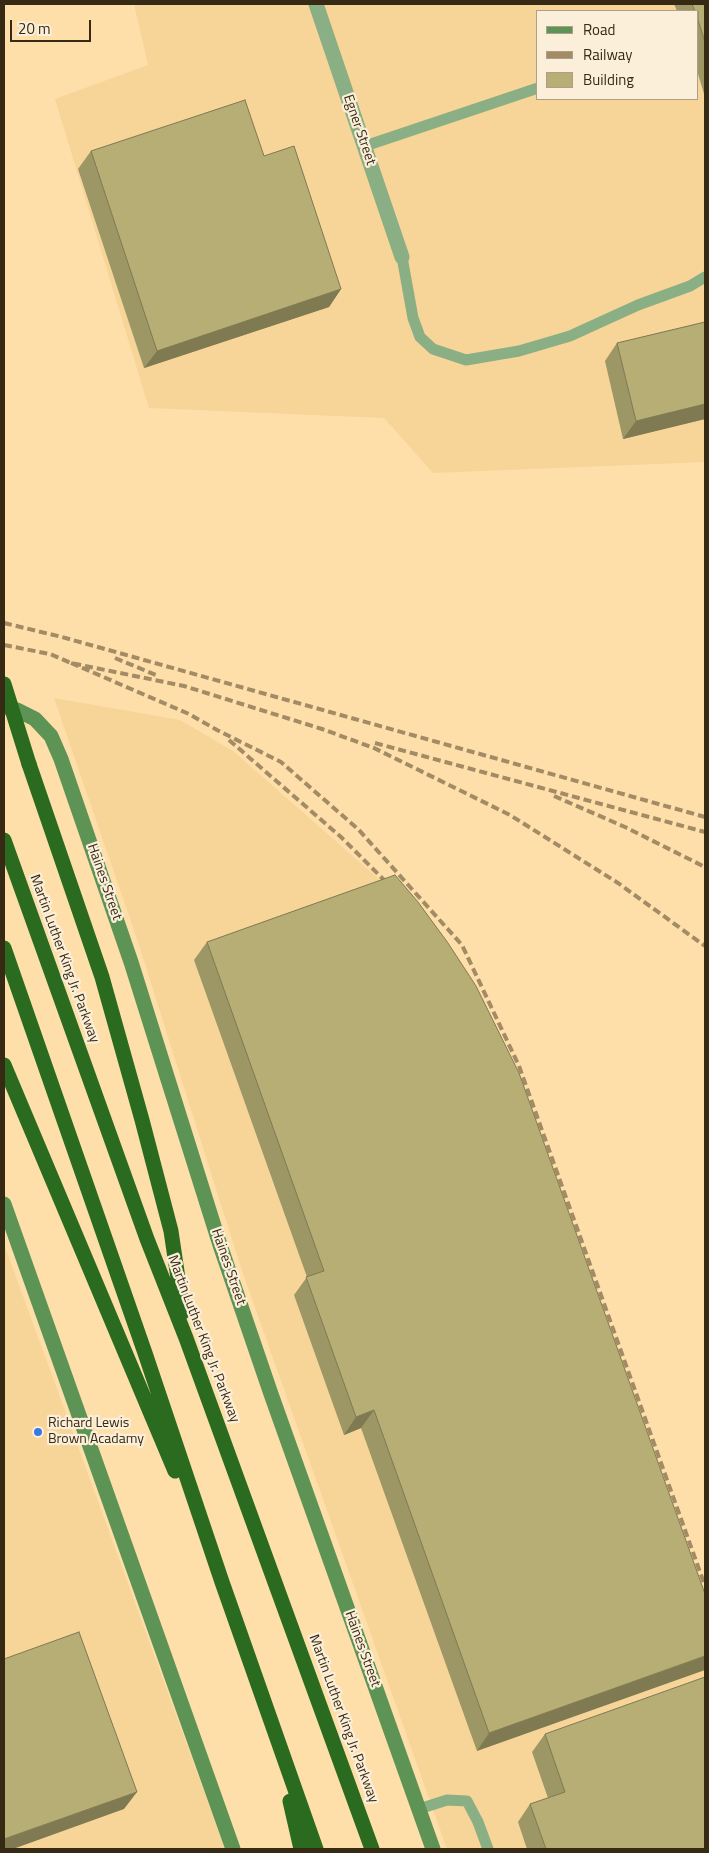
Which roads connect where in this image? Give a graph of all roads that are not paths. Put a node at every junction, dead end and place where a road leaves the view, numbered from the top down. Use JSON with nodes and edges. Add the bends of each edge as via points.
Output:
{"nodes":[{"id":1,"x":316,"y":4,"type":"edge"},
{"id":2,"x":536,"y":89,"type":"edge"},
{"id":3,"x":365,"y":146,"type":"junction"},
{"id":4,"x":402,"y":257,"type":"joint"},
{"id":5,"x":705,"y":277,"type":"edge"},
{"id":6,"x":4,"y":684,"type":"edge"},
{"id":7,"x":4,"y":707,"type":"edge"},
{"id":8,"x":4,"y":840,"type":"edge"},
{"id":9,"x":4,"y":948,"type":"edge"},
{"id":10,"x":4,"y":1065,"type":"edge"},
{"id":11,"x":4,"y":1204,"type":"edge"},
{"id":12,"x":186,"y":1338,"type":"junction"},
{"id":13,"x":222,"y":1582,"type":"junction"},
{"id":14,"x":269,"y":1717,"type":"junction"},
{"id":15,"x":348,"y":1782,"type":"junction"},
{"id":16,"x":419,"y":1809,"type":"junction"},
{"id":17,"x":232,"y":1849,"type":"edge"},
{"id":18,"x":302,"y":1849,"type":"edge"},
{"id":19,"x":316,"y":1849,"type":"edge"},
{"id":20,"x":372,"y":1849,"type":"edge"},
{"id":21,"x":381,"y":1849,"type":"edge"},
{"id":22,"x":433,"y":1849,"type":"edge"},
{"id":23,"x":488,"y":1849,"type":"edge"}],
"edges":[{"from":1,"to":3,"type":"street","name":"Egner Street"},
{"from":2,"to":3,"type":"lane"},
{"from":3,"to":4,"type":"street","name":"Egner Street"},
{"from":4,"to":5,"type":"lane","via":[[413,318],[420,336],[434,349],[466,360],[519,351],[570,336]]},
{"from":6,"to":12,"type":"highway","bridge":true,"via":[[102,977],[142,1120],[171,1231]]},
{"from":7,"to":16,"type":"street","name":"Haines Street","via":[[35,719],[51,736],[61,759],[131,962],[220,1245]]},
{"from":8,"to":12,"type":"highway","name":"Martin Luther King Jr. Parkway","via":[[147,1239]]},
{"from":9,"to":13,"type":"highway"},
{"from":10,"to":13,"type":"highway"},
{"from":11,"to":17,"type":"street"},
{"from":12,"to":15,"type":"highway","name":"Martin Luther King Jr. Parkway"},
{"from":13,"to":14,"type":"highway"},
{"from":14,"to":18,"type":"highway"},
{"from":14,"to":19,"type":"highway"},
{"from":15,"to":20,"type":"highway","name":"Martin Luther King Jr. Parkway"},
{"from":15,"to":21,"type":"highway"},
{"from":16,"to":22,"type":"street","name":"Haines Street"},
{"from":16,"to":23,"type":"lane","via":[[447,1800],[467,1801]]}]}
